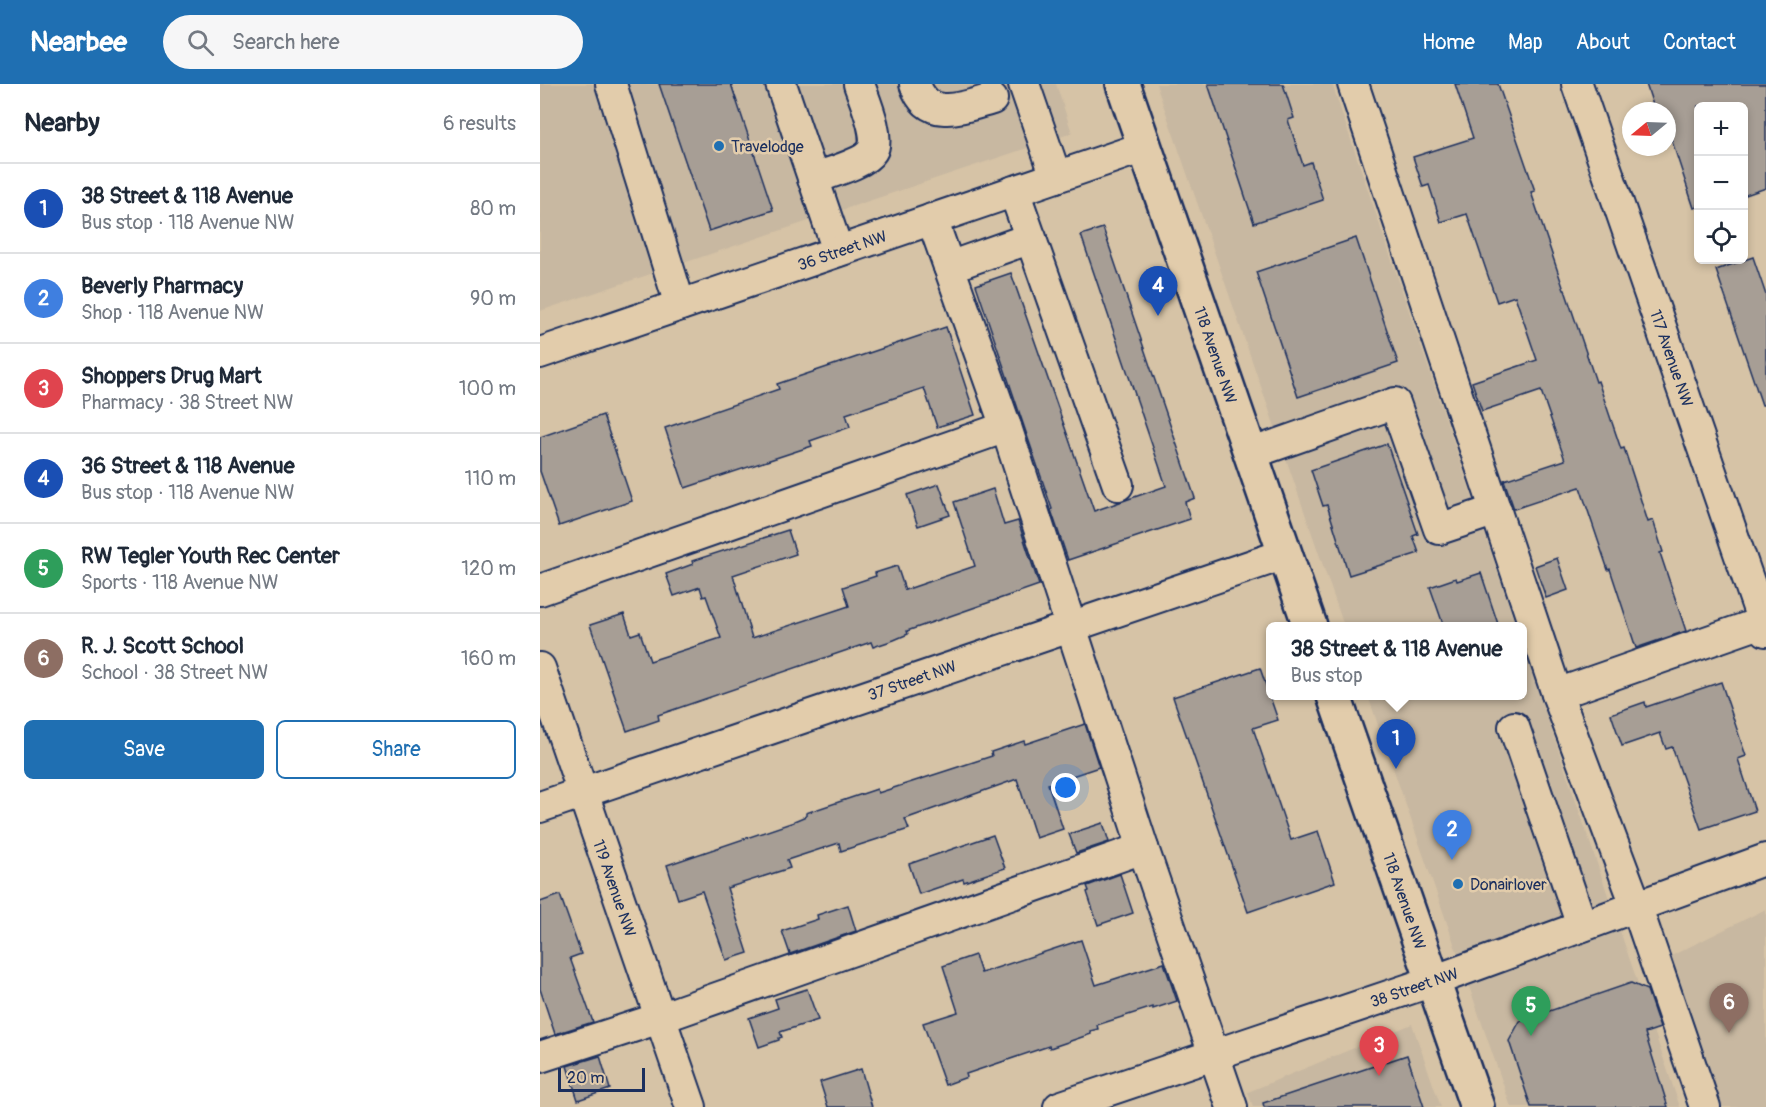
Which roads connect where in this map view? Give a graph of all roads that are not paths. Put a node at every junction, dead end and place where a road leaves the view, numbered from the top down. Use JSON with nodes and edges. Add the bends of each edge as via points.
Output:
{"nodes":[{"id":1,"x":611,"y":84,"type":"edge"},
{"id":2,"x":781,"y":84,"type":"edge"},
{"id":3,"x":859,"y":84,"type":"edge"},
{"id":4,"x":915,"y":84,"type":"edge"},
{"id":5,"x":1123,"y":84,"type":"edge"},
{"id":6,"x":1353,"y":84,"type":"edge"},
{"id":7,"x":1577,"y":84,"type":"edge"},
{"id":8,"x":1029,"y":86,"type":"edge"},
{"id":9,"x":990,"y":92,"type":"edge"},
{"id":10,"x":1144,"y":147,"type":"junction"},
{"id":11,"x":1056,"y":177,"type":"junction"},
{"id":12,"x":813,"y":179,"type":"junction"},
{"id":13,"x":1014,"y":191,"type":"junction"},
{"id":14,"x":932,"y":219,"type":"junction"},
{"id":15,"x":1031,"y":238,"type":"junction"},
{"id":16,"x":838,"y":252,"type":"junction"},
{"id":17,"x":949,"y":267,"type":"junction"},
{"id":18,"x":680,"y":305,"type":"junction"},
{"id":19,"x":540,"y":353,"type":"edge"},
{"id":20,"x":1006,"y":427,"type":"junction"},
{"id":21,"x":1250,"y":454,"type":"junction"},
{"id":22,"x":1118,"y":485,"type":"dead end"},
{"id":23,"x":1496,"y":510,"type":"junction"},
{"id":24,"x":1285,"y":555,"type":"junction"},
{"id":25,"x":540,"y":590,"type":"edge"},
{"id":26,"x":1308,"y":622,"type":"edge"},
{"id":27,"x":1765,"y":625,"type":"edge"},
{"id":28,"x":1071,"y":626,"type":"junction"},
{"id":29,"x":540,"y":669,"type":"edge"},
{"id":30,"x":1557,"y":694,"type":"junction"},
{"id":31,"x":1335,"y":700,"type":"edge"},
{"id":32,"x":1514,"y":727,"type":"dead end"},
{"id":33,"x":583,"y":793,"type":"junction"},
{"id":34,"x":540,"y":807,"type":"edge"},
{"id":35,"x":1143,"y":848,"type":"junction"},
{"id":36,"x":1766,"y":859,"type":"edge"},
{"id":37,"x":1636,"y":905,"type":"junction"},
{"id":38,"x":1582,"y":926,"type":"junction"},
{"id":39,"x":1433,"y":981,"type":"junction"},
{"id":40,"x":660,"y":1018,"type":"junction"},
{"id":41,"x":1213,"y":1056,"type":"junction"},
{"id":42,"x":540,"y":1057,"type":"edge"},
{"id":43,"x":691,"y":1107,"type":"edge"},
{"id":44,"x":1059,"y":1107,"type":"edge"},
{"id":45,"x":1232,"y":1107,"type":"edge"},
{"id":46,"x":1477,"y":1107,"type":"edge"},
{"id":47,"x":1705,"y":1107,"type":"edge"}],
"edges":[{"from":1,"to":18,"type":"street"},
{"from":2,"to":12,"type":"street"},
{"from":3,"to":12,"type":"street","via":[[875,133],[872,151],[858,161]]},
{"from":4,"to":9,"type":"street","via":[[926,102],[936,109],[950,110]]},
{"from":5,"to":10,"type":"main road","name":"118 Avenue NW"},
{"from":6,"to":23,"type":"street"},
{"from":7,"to":27,"type":"street","name":"117 Avenue NW"},
{"from":8,"to":9,"type":"street"},
{"from":8,"to":11,"type":"street"},
{"from":10,"to":11,"type":"street","name":"36 Street NW"},
{"from":10,"to":21,"type":"main road","name":"118 Avenue NW"},
{"from":11,"to":13,"type":"street","name":"36 Street NW"},
{"from":12,"to":16,"type":"street"},
{"from":13,"to":14,"type":"street","name":"36 Street NW"},
{"from":13,"to":15,"type":"street"},
{"from":14,"to":16,"type":"street","name":"36 Street NW"},
{"from":14,"to":17,"type":"street"},
{"from":15,"to":17,"type":"street"},
{"from":15,"to":22,"type":"street"},
{"from":16,"to":18,"type":"street","name":"36 Street NW"},
{"from":17,"to":20,"type":"street"},
{"from":18,"to":19,"type":"street","name":"36 Street NW"},
{"from":20,"to":25,"type":"street"},
{"from":20,"to":28,"type":"street"},
{"from":21,"to":23,"type":"street","via":[[1395,403],[1438,529]]},
{"from":21,"to":24,"type":"main road","name":"118 Avenue NW"},
{"from":23,"to":30,"type":"street"},
{"from":24,"to":26,"type":"main road","name":"118 Avenue NW"},
{"from":24,"to":28,"type":"street","name":"37 Street NW"},
{"from":27,"to":30,"type":"street"},
{"from":28,"to":33,"type":"street","name":"37 Street NW"},
{"from":28,"to":35,"type":"street"},
{"from":29,"to":33,"type":"street","name":"119 Avenue NW"},
{"from":30,"to":37,"type":"street"},
{"from":31,"to":39,"type":"main road","name":"118 Avenue NW"},
{"from":32,"to":38,"type":"street"},
{"from":33,"to":34,"type":"street","name":"37 Street NW"},
{"from":33,"to":40,"type":"street","name":"119 Avenue NW"},
{"from":35,"to":40,"type":"street"},
{"from":35,"to":41,"type":"street"},
{"from":36,"to":37,"type":"street","name":"38 Street NW"},
{"from":37,"to":38,"type":"street","name":"38 Street NW"},
{"from":37,"to":47,"type":"street"},
{"from":38,"to":39,"type":"street","name":"38 Street NW"},
{"from":39,"to":41,"type":"street","name":"38 Street NW"},
{"from":39,"to":46,"type":"main road","name":"118 Avenue NW"},
{"from":40,"to":42,"type":"street"},
{"from":40,"to":43,"type":"street","name":"119 Avenue NW"},
{"from":41,"to":44,"type":"street","name":"38 Street NW"},
{"from":41,"to":45,"type":"street"}]}
